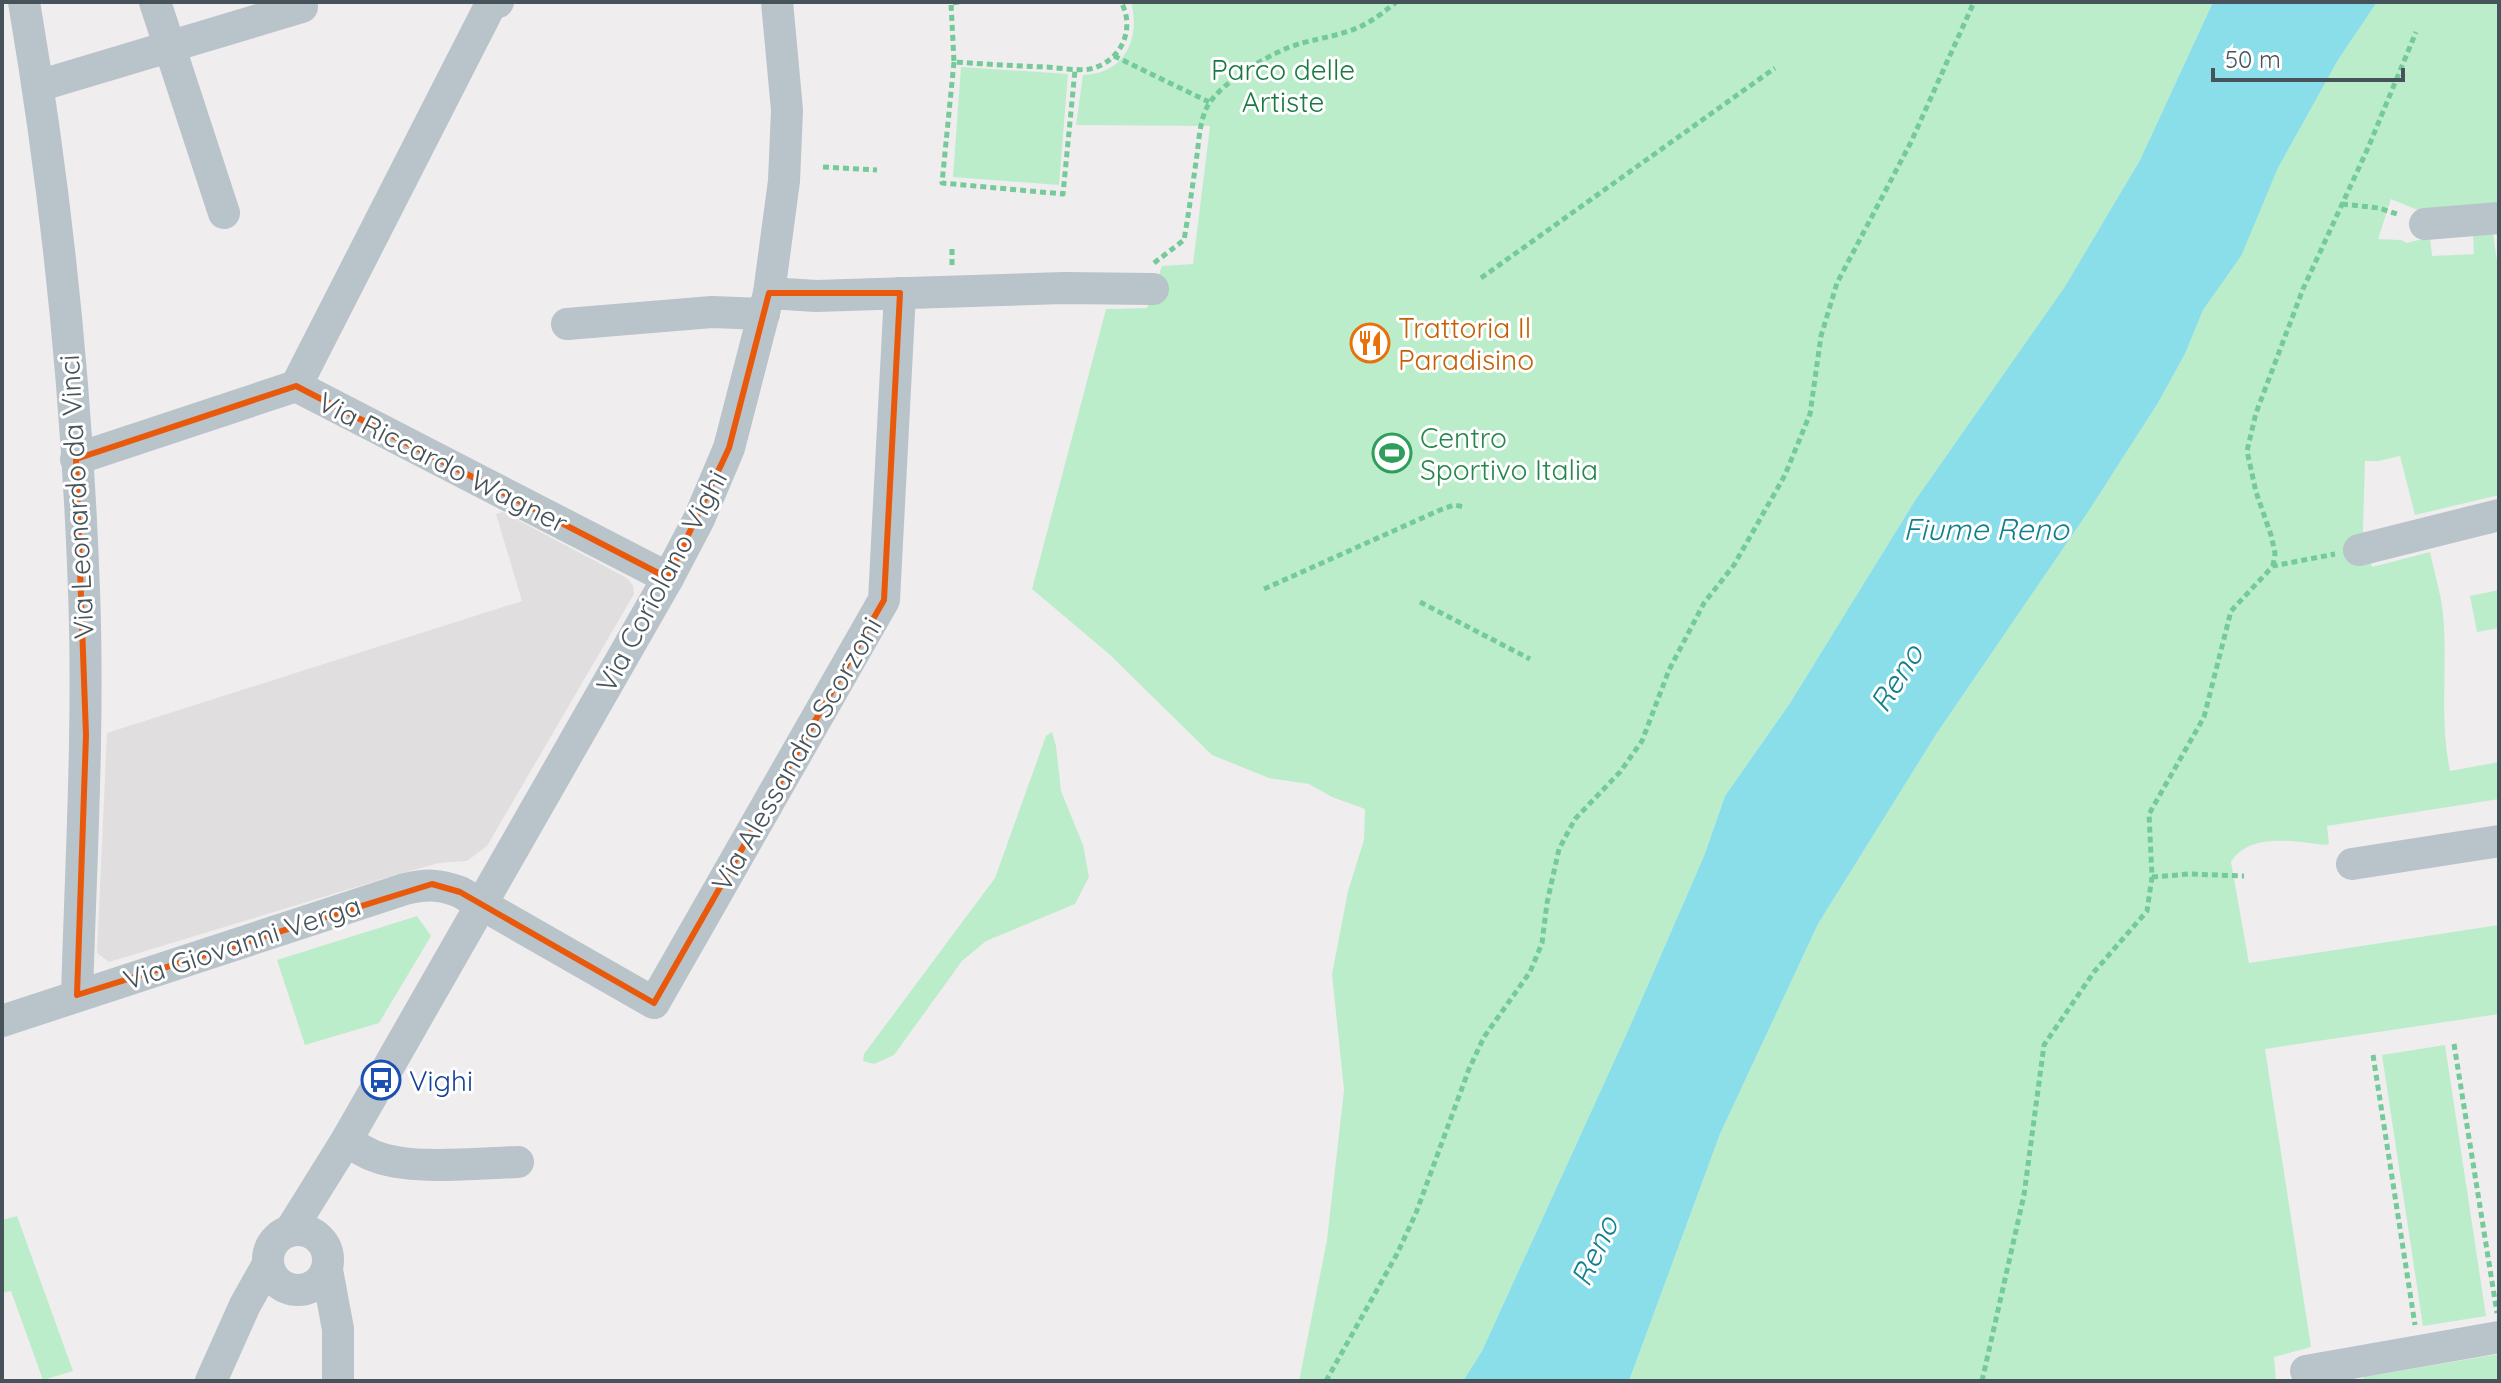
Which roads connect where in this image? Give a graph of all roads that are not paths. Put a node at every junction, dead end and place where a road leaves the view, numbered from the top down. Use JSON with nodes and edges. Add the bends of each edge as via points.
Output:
{"nodes":[{"id":1,"x":24,"y":2,"type":"edge"},
{"id":2,"x":155,"y":2,"type":"edge"},
{"id":3,"x":777,"y":2,"type":"edge"},
{"id":4,"x":492,"y":3,"type":"edge"},
{"id":5,"x":302,"y":7,"type":"dead end"},
{"id":6,"x":169,"y":47,"type":"junction"},
{"id":7,"x":38,"y":86,"type":"junction"},
{"id":8,"x":224,"y":213,"type":"dead end"},
{"id":9,"x":2499,"y":218,"type":"edge"},
{"id":10,"x":2425,"y":224,"type":"road end"},
{"id":11,"x":1150,"y":278,"type":"road end"},
{"id":12,"x":900,"y":293,"type":"junction"},
{"id":13,"x":766,"y":304,"type":"junction"},
{"id":14,"x":567,"y":324,"type":"dead end"},
{"id":15,"x":296,"y":386,"type":"junction"},
{"id":16,"x":76,"y":459,"type":"junction"},
{"id":17,"x":2499,"y":515,"type":"edge"},
{"id":18,"x":2359,"y":550,"type":"road end"},
{"id":19,"x":668,"y":578,"type":"junction"},
{"id":20,"x":2499,"y":841,"type":"edge"},
{"id":21,"x":2352,"y":864,"type":"dead end"},
{"id":22,"x":481,"y":905,"type":"junction"},
{"id":23,"x":77,"y":995,"type":"junction"},
{"id":24,"x":2,"y":1021,"type":"edge"},
{"id":25,"x":345,"y":1142,"type":"junction"},
{"id":26,"x":518,"y":1162,"type":"dead end"},
{"id":27,"x":290,"y":1231,"type":"junction"},
{"id":28,"x":325,"y":1257,"type":"junction"},
{"id":29,"x":284,"y":1281,"type":"junction"},
{"id":30,"x":2499,"y":1337,"type":"edge"},
{"id":31,"x":2306,"y":1371,"type":"dead end"},
{"id":32,"x":214,"y":1376,"type":"edge"},
{"id":33,"x":337,"y":1381,"type":"edge"}],
"edges":[{"from":1,"to":7,"type":"street","name":"Via Leonardo da Vinci"},
{"from":2,"to":6,"type":"street"},
{"from":3,"to":13,"type":"street","name":"Via Coriolano Vighi","via":[[787,110],[782,206]]},
{"from":4,"to":15,"type":"street"},
{"from":5,"to":6,"type":"street"},
{"from":6,"to":7,"type":"street"},
{"from":6,"to":8,"type":"street"},
{"from":7,"to":16,"type":"street","name":"Via Leonardo da Vinci","via":[[61,253]]},
{"from":9,"to":10,"type":"street"},
{"from":11,"to":12,"type":"street","via":[[1064,288]]},
{"from":12,"to":13,"type":"street"},
{"from":12,"to":22,"type":"street","name":"Via Alessandro Scorzoni","via":[[884,600],[654,1003]]},
{"from":13,"to":14,"type":"street"},
{"from":13,"to":19,"type":"street","name":"Via Coriolano Vighi","via":[[729,448]]},
{"from":15,"to":16,"type":"street","name":"Via Riccardo Wagner"},
{"from":15,"to":19,"type":"street","name":"Via Riccardo Wagner"},
{"from":16,"to":23,"type":"street","name":"Via Leonardo da Vinci","via":[[86,721]]},
{"from":17,"to":18,"type":"street"},
{"from":19,"to":22,"type":"street","name":"Via Coriolano Vighi"},
{"from":20,"to":21,"type":"street"},
{"from":22,"to":23,"type":"street","name":"Via Giovanni Verga","via":[[443,885],[423,885]]},
{"from":22,"to":25,"type":"street","name":"Via Coriolano Vighi"},
{"from":23,"to":24,"type":"street","name":"Via Giovanni Verga"},
{"from":25,"to":26,"type":"street","via":[[396,1161]]},
{"from":25,"to":27,"type":"street","name":"Via Coriolano Vighi"},
{"from":25,"to":28,"type":"street","name":"Via Coriolano Vighi","via":[[332,1191]]},
{"from":27,"to":28,"type":"street","via":[[308,1232]]},
{"from":27,"to":29,"type":"street","via":[[272,1245]]},
{"from":28,"to":29,"type":"street","via":[[319,1282],[311,1287]]},
{"from":28,"to":33,"type":"street","via":[[338,1329]]},
{"from":29,"to":32,"type":"street","via":[[245,1305]]},
{"from":29,"to":33,"type":"street","via":[[317,1316]]},
{"from":30,"to":31,"type":"street"}]}
